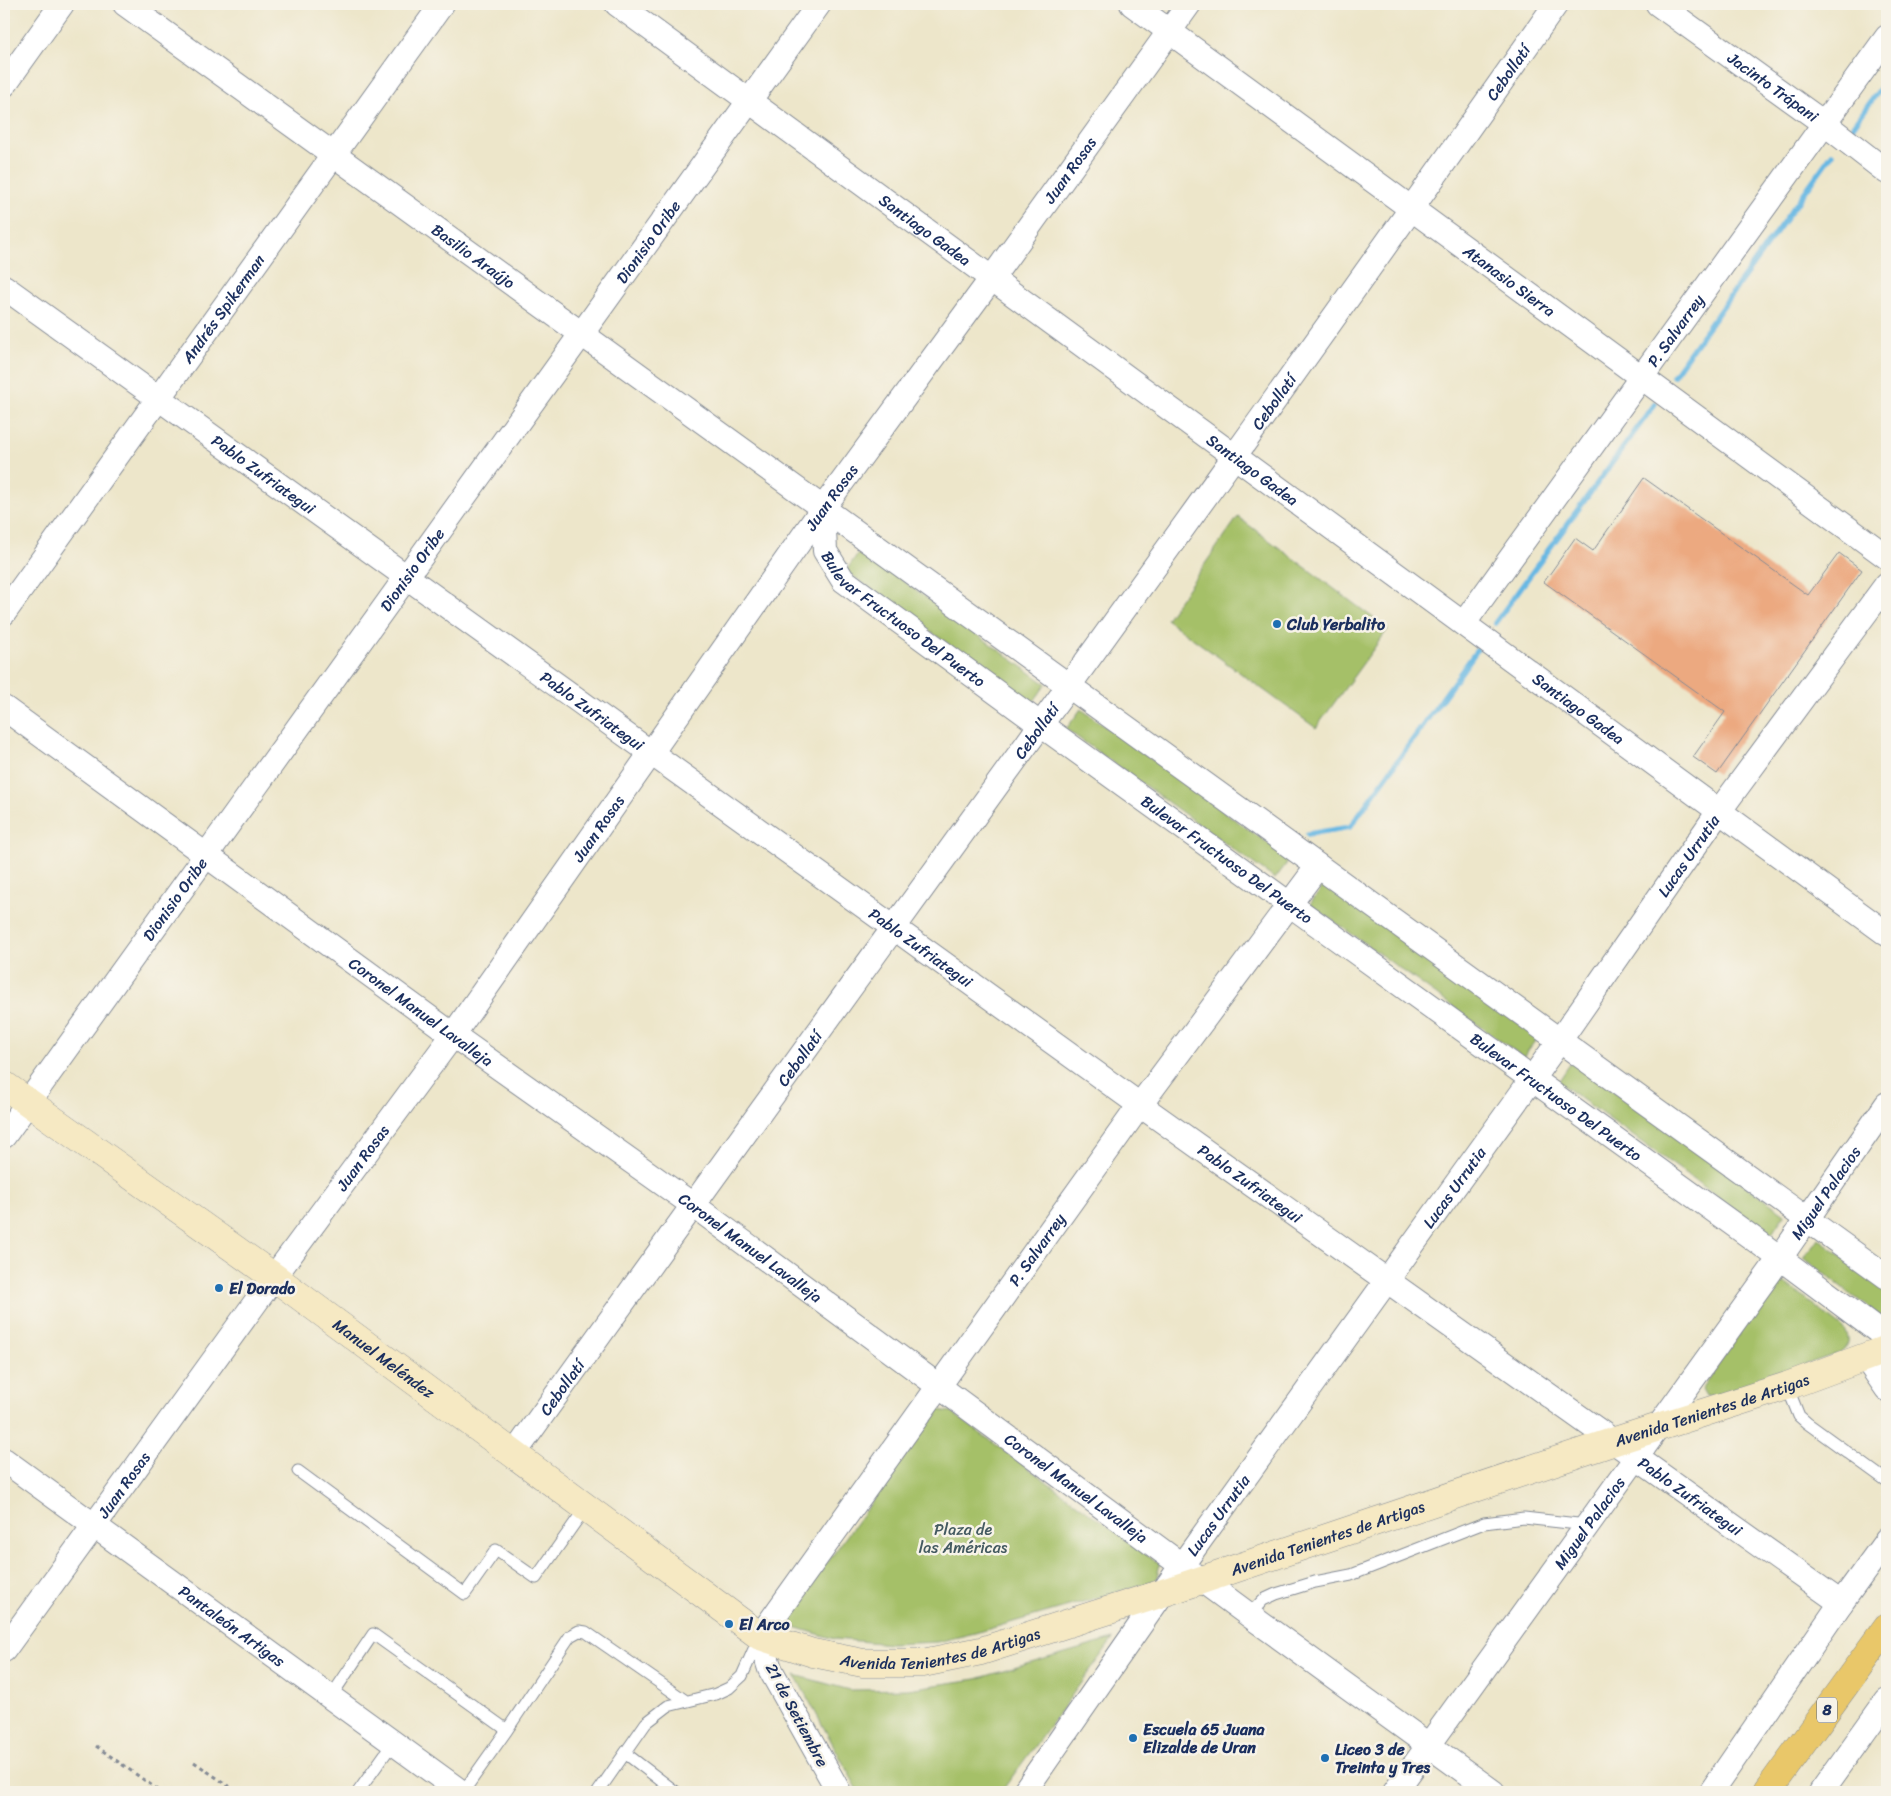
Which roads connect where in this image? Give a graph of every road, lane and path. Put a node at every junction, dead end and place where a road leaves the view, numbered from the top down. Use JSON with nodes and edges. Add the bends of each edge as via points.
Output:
{"nodes":[{"id":1,"x":62,"y":4,"type":"edge"},
{"id":2,"x":125,"y":4,"type":"edge"},
{"id":3,"x":442,"y":4,"type":"edge"},
{"id":4,"x":617,"y":4,"type":"edge"},
{"id":5,"x":819,"y":4,"type":"edge"},
{"id":6,"x":1132,"y":4,"type":"edge"},
{"id":7,"x":1189,"y":4,"type":"edge"},
{"id":8,"x":1556,"y":4,"type":"edge"},
{"id":9,"x":1658,"y":4,"type":"edge"},
{"id":10,"x":1170,"y":31,"type":"junction"},
{"id":11,"x":1887,"y":37,"type":"edge"},
{"id":12,"x":4,"y":85,"type":"edge"},
{"id":13,"x":749,"y":101,"type":"junction"},
{"id":14,"x":1825,"y":124,"type":"junction"},
{"id":15,"x":333,"y":155,"type":"junction"},
{"id":16,"x":1887,"y":172,"type":"edge"},
{"id":17,"x":1412,"y":208,"type":"junction"},
{"id":18,"x":992,"y":278,"type":"junction"},
{"id":19,"x":4,"y":287,"type":"edge"},
{"id":20,"x":581,"y":332,"type":"junction"},
{"id":21,"x":1642,"y":376,"type":"junction"},
{"id":22,"x":158,"y":398,"type":"junction"},
{"id":23,"x":1234,"y":456,"type":"junction"},
{"id":24,"x":823,"y":508,"type":"junction"},
{"id":25,"x":1887,"y":557,"type":"edge"},
{"id":26,"x":407,"y":577,"type":"junction"},
{"id":27,"x":1887,"y":584,"type":"edge"},
{"id":28,"x":4,"y":613,"type":"edge"},
{"id":29,"x":1464,"y":623,"type":"junction"},
{"id":30,"x":1069,"y":686,"type":"junction"},
{"id":31,"x":4,"y":708,"type":"edge"},
{"id":32,"x":1041,"y":725,"type":"junction"},
{"id":33,"x":652,"y":752,"type":"junction"},
{"id":34,"x":1720,"y":810,"type":"junction"},
{"id":35,"x":206,"y":856,"type":"junction"},
{"id":36,"x":1318,"y":866,"type":"junction"},
{"id":37,"x":1290,"y":905,"type":"junction"},
{"id":38,"x":894,"y":927,"type":"junction"},
{"id":39,"x":1887,"y":934,"type":"edge"},
{"id":40,"x":452,"y":1035,"type":"junction"},
{"id":41,"x":1560,"y":1040,"type":"junction"},
{"id":42,"x":1532,"y":1079,"type":"junction"},
{"id":43,"x":4,"y":1085,"type":"edge"},
{"id":44,"x":28,"y":1102,"type":"junction"},
{"id":45,"x":1887,"y":1104,"type":"edge"},
{"id":46,"x":1140,"y":1106,"type":"junction"},
{"id":47,"x":4,"y":1136,"type":"edge"},
{"id":48,"x":693,"y":1205,"type":"junction"},
{"id":49,"x":1806,"y":1218,"type":"junction"},
{"id":50,"x":1780,"y":1258,"type":"junction"},
{"id":51,"x":274,"y":1277,"type":"junction"},
{"id":52,"x":1887,"y":1277,"type":"edge"},
{"id":53,"x":1386,"y":1281,"type":"junction"},
{"id":54,"x":1887,"y":1338,"type":"edge"},
{"id":55,"x":1876,"y":1353,"type":"edge"},
{"id":56,"x":940,"y":1385,"type":"junction"},
{"id":57,"x":1787,"y":1386,"type":"junction"},
{"id":58,"x":1887,"y":1389,"type":"edge"},
{"id":59,"x":1656,"y":1428,"type":"junction"},
{"id":60,"x":1625,"y":1449,"type":"junction"},
{"id":61,"x":514,"y":1454,"type":"junction"},
{"id":62,"x":4,"y":1460,"type":"edge"},
{"id":63,"x":298,"y":1472,"type":"dead end"},
{"id":64,"x":1887,"y":1481,"type":"edge"},
{"id":65,"x":586,"y":1507,"type":"junction"},
{"id":66,"x":1587,"y":1525,"type":"junction"},
{"id":67,"x":95,"y":1527,"type":"junction"},
{"id":68,"x":1887,"y":1540,"type":"edge"},
{"id":69,"x":1192,"y":1572,"type":"junction"},
{"id":70,"x":1163,"y":1592,"type":"junction"},
{"id":71,"x":1841,"y":1603,"type":"junction"},
{"id":72,"x":1249,"y":1615,"type":"junction"},
{"id":73,"x":1887,"y":1628,"type":"edge"},
{"id":74,"x":760,"y":1636,"type":"junction"},
{"id":75,"x":4,"y":1650,"type":"edge"},
{"id":76,"x":330,"y":1698,"type":"junction"},
{"id":77,"x":1887,"y":1700,"type":"edge"},
{"id":78,"x":686,"y":1702,"type":"junction"},
{"id":79,"x":507,"y":1730,"type":"junction"},
{"id":80,"x":393,"y":1743,"type":"junction"},
{"id":81,"x":1429,"y":1745,"type":"junction"},
{"id":82,"x":96,"y":1746,"type":"dead end"},
{"id":83,"x":625,"y":1753,"type":"junction"},
{"id":84,"x":194,"y":1762,"type":"dead end"},
{"id":85,"x":161,"y":1792,"type":"edge"},
{"id":86,"x":236,"y":1792,"type":"edge"},
{"id":87,"x":358,"y":1792,"type":"edge"},
{"id":88,"x":462,"y":1792,"type":"edge"},
{"id":89,"x":598,"y":1792,"type":"edge"},
{"id":90,"x":676,"y":1792,"type":"edge"},
{"id":91,"x":838,"y":1792,"type":"edge"},
{"id":92,"x":1024,"y":1792,"type":"edge"},
{"id":93,"x":1395,"y":1792,"type":"edge"},
{"id":94,"x":1493,"y":1792,"type":"edge"},
{"id":95,"x":1711,"y":1792,"type":"edge"},
{"id":96,"x":1767,"y":1792,"type":"edge"},
{"id":97,"x":1821,"y":1792,"type":"edge"}],
"edges":[{"from":1,"to":12,"type":"street"},
{"from":2,"to":15,"type":"street","name":"Basilio Araújo"},
{"from":3,"to":15,"type":"street","name":"Andrés Spikerman"},
{"from":4,"to":13,"type":"street","name":"Santiago Gadea"},
{"from":5,"to":13,"type":"street","name":"Dionisio Oribe"},
{"from":6,"to":10,"type":"street","name":"Atanasio Sierra"},
{"from":7,"to":10,"type":"street","name":"Juan Rosas"},
{"from":8,"to":17,"type":"street","name":"Cebollatí"},
{"from":9,"to":14,"type":"street","name":"Jacinto Trápani"},
{"from":10,"to":17,"type":"street","name":"Atanasio Sierra"},
{"from":10,"to":18,"type":"street","name":"Juan Rosas"},
{"from":11,"to":14,"type":"street","name":"P. Salvarrey"},
{"from":13,"to":18,"type":"street","name":"Santiago Gadea"},
{"from":13,"to":20,"type":"street","name":"Dionisio Oribe"},
{"from":14,"to":16,"type":"street","name":"Jacinto Trápani"},
{"from":14,"to":21,"type":"street","name":"P. Salvarrey"},
{"from":15,"to":20,"type":"street","name":"Basilio Araújo"},
{"from":15,"to":22,"type":"street","name":"Andrés Spikerman"},
{"from":17,"to":21,"type":"street","name":"Atanasio Sierra"},
{"from":17,"to":23,"type":"street","name":"Cebollatí"},
{"from":18,"to":23,"type":"street","name":"Santiago Gadea"},
{"from":18,"to":24,"type":"street","name":"Juan Rosas"},
{"from":19,"to":22,"type":"street","name":"Pablo Zufriategui"},
{"from":20,"to":24,"type":"street","name":"Basilio Araújo"},
{"from":20,"to":26,"type":"street","name":"Dionisio Oribe"},
{"from":21,"to":25,"type":"street","name":"Atanasio Sierra"},
{"from":21,"to":29,"type":"street","name":"P. Salvarrey"},
{"from":22,"to":26,"type":"street","name":"Pablo Zufriategui"},
{"from":22,"to":28,"type":"street","name":"Andrés Spikerman"},
{"from":23,"to":29,"type":"street","name":"Santiago Gadea"},
{"from":23,"to":30,"type":"street","name":"Cebollatí"},
{"from":24,"to":30,"type":"street","name":"Bulevar Fructuoso Del Puerto"},
{"from":24,"to":32,"type":"street","name":"Bulevar Fructuoso Del Puerto","via":[[825,551],[843,580]]},
{"from":24,"to":33,"type":"street","name":"Juan Rosas"},
{"from":26,"to":33,"type":"street","name":"Pablo Zufriategui"},
{"from":26,"to":35,"type":"street","name":"Dionisio Oribe"},
{"from":27,"to":34,"type":"street","name":"Lucas Urrutia"},
{"from":29,"to":34,"type":"street","name":"Santiago Gadea"},
{"from":30,"to":32,"type":"street","name":"Cebollatí"},
{"from":30,"to":36,"type":"street","name":"Bulevar Fructuoso Del Puerto"},
{"from":31,"to":35,"type":"street","name":"Coronel Manuel Lavalleja"},
{"from":32,"to":37,"type":"street","name":"Bulevar Fructuoso Del Puerto"},
{"from":32,"to":38,"type":"street","name":"Cebollatí"},
{"from":33,"to":38,"type":"street","name":"Pablo Zufriategui"},
{"from":33,"to":40,"type":"street","name":"Juan Rosas"},
{"from":34,"to":39,"type":"street","name":"Santiago Gadea"},
{"from":34,"to":41,"type":"street","name":"Lucas Urrutia"},
{"from":35,"to":40,"type":"street","name":"Coronel Manuel Lavalleja"},
{"from":35,"to":44,"type":"street","name":"Dionisio Oribe"},
{"from":36,"to":37,"type":"street","name":"P. Salvarrey"},
{"from":36,"to":41,"type":"street","name":"Bulevar Fructuoso Del Puerto"},
{"from":37,"to":42,"type":"street","name":"Bulevar Fructuoso Del Puerto"},
{"from":37,"to":46,"type":"street","name":"P. Salvarrey"},
{"from":38,"to":46,"type":"street","name":"Pablo Zufriategui"},
{"from":38,"to":48,"type":"street","name":"Cebollatí"},
{"from":40,"to":48,"type":"street","name":"Coronel Manuel Lavalleja"},
{"from":40,"to":51,"type":"street","name":"Juan Rosas"},
{"from":41,"to":42,"type":"street","name":"Lucas Urrutia"},
{"from":41,"to":49,"type":"street","name":"Bulevar Fructuoso Del Puerto"},
{"from":42,"to":50,"type":"street","name":"Bulevar Fructuoso Del Puerto"},
{"from":42,"to":53,"type":"street","name":"Lucas Urrutia"},
{"from":43,"to":44,"type":"street","name":"Manuel Meléndez"},
{"from":44,"to":47,"type":"street","name":"Dionisio Oribe"},
{"from":44,"to":51,"type":"street","name":"Manuel Meléndez"},
{"from":45,"to":49,"type":"street","name":"Miguel Palacios"},
{"from":46,"to":53,"type":"street","name":"Pablo Zufriategui"},
{"from":46,"to":56,"type":"street","name":"P. Salvarrey"},
{"from":48,"to":56,"type":"street","name":"Coronel Manuel Lavalleja"},
{"from":48,"to":61,"type":"street","name":"Cebollatí"},
{"from":49,"to":50,"type":"street","name":"Miguel Palacios"},
{"from":49,"to":52,"type":"street","name":"Bulevar Fructuoso Del Puerto"},
{"from":50,"to":54,"type":"street","name":"Bulevar Fructuoso Del Puerto"},
{"from":50,"to":59,"type":"street","name":"Miguel Palacios"},
{"from":51,"to":61,"type":"street","name":"Manuel Meléndez"},
{"from":51,"to":67,"type":"street","name":"Juan Rosas"},
{"from":53,"to":60,"type":"street","name":"Pablo Zufriategui"},
{"from":53,"to":69,"type":"street","name":"Lucas Urrutia"},
{"from":55,"to":57,"type":"street","name":"Avenida Tenientes de Artigas"},
{"from":55,"to":58,"type":"street"},
{"from":56,"to":69,"type":"street","name":"Coronel Manuel Lavalleja"},
{"from":56,"to":74,"type":"street","name":"P. Salvarrey"},
{"from":57,"to":59,"type":"street","name":"Avenida Tenientes de Artigas"},
{"from":57,"to":64,"type":"lane","via":[[1803,1420]]},
{"from":59,"to":60,"type":"street","name":"Avenida Tenientes de Artigas"},
{"from":60,"to":66,"type":"street","name":"Miguel Palacios"},
{"from":60,"to":69,"type":"street","name":"Avenida Tenientes de Artigas"},
{"from":60,"to":71,"type":"street","name":"Pablo Zufriategui"},
{"from":61,"to":65,"type":"street","name":"Manuel Meléndez"},
{"from":62,"to":67,"type":"street","name":"Pantaleón Artigas"},
{"from":63,"to":65,"type":"lane","via":[[465,1594],[496,1550],[536,1578]]},
{"from":65,"to":74,"type":"street","name":"Manuel Meléndez"},
{"from":66,"to":72,"type":"lane","via":[[1524,1518],[1484,1523],[1351,1575],[1276,1594],[1263,1600]]},
{"from":66,"to":81,"type":"street","name":"Miguel Palacios"},
{"from":67,"to":75,"type":"street","name":"Juan Rosas"},
{"from":67,"to":76,"type":"street","name":"Pantaleón Artigas"},
{"from":68,"to":71,"type":"street"},
{"from":69,"to":70,"type":"street","name":"Avenida Tenientes de Artigas"},
{"from":69,"to":72,"type":"street","name":"Coronel Manuel Lavalleja"},
{"from":70,"to":74,"type":"street","name":"Avenida Tenientes de Artigas","via":[[981,1651],[923,1663],[863,1663],[813,1653]]},
{"from":70,"to":92,"type":"street"},
{"from":71,"to":95,"type":"street"},
{"from":72,"to":81,"type":"street","name":"Coronel Manuel Lavalleja"},
{"from":73,"to":96,"type":"highway","number":"8"},
{"from":74,"to":78,"type":"lane","via":[[742,1676],[729,1688]]},
{"from":74,"to":91,"type":"street","name":"21 de Setiembre","via":[[770,1669]]},
{"from":76,"to":79,"type":"lane","via":[[373,1634]]},
{"from":76,"to":80,"type":"street","name":"Pantaleón Artigas"},
{"from":77,"to":97,"type":"street"},
{"from":78,"to":79,"type":"lane","via":[[580,1630],[570,1636]]},
{"from":78,"to":83,"type":"lane","via":[[658,1712]]},
{"from":79,"to":88,"type":"lane"},
{"from":80,"to":87,"type":"lane"},
{"from":80,"to":88,"type":"street","name":"Pantaleón Artigas"},
{"from":81,"to":93,"type":"street","name":"Miguel Palacios"},
{"from":81,"to":94,"type":"street","name":"Coronel Manuel Lavalleja"},
{"from":82,"to":85,"type":"path"},
{"from":83,"to":89,"type":"lane"},
{"from":83,"to":90,"type":"lane"},
{"from":84,"to":86,"type":"path"}]}
